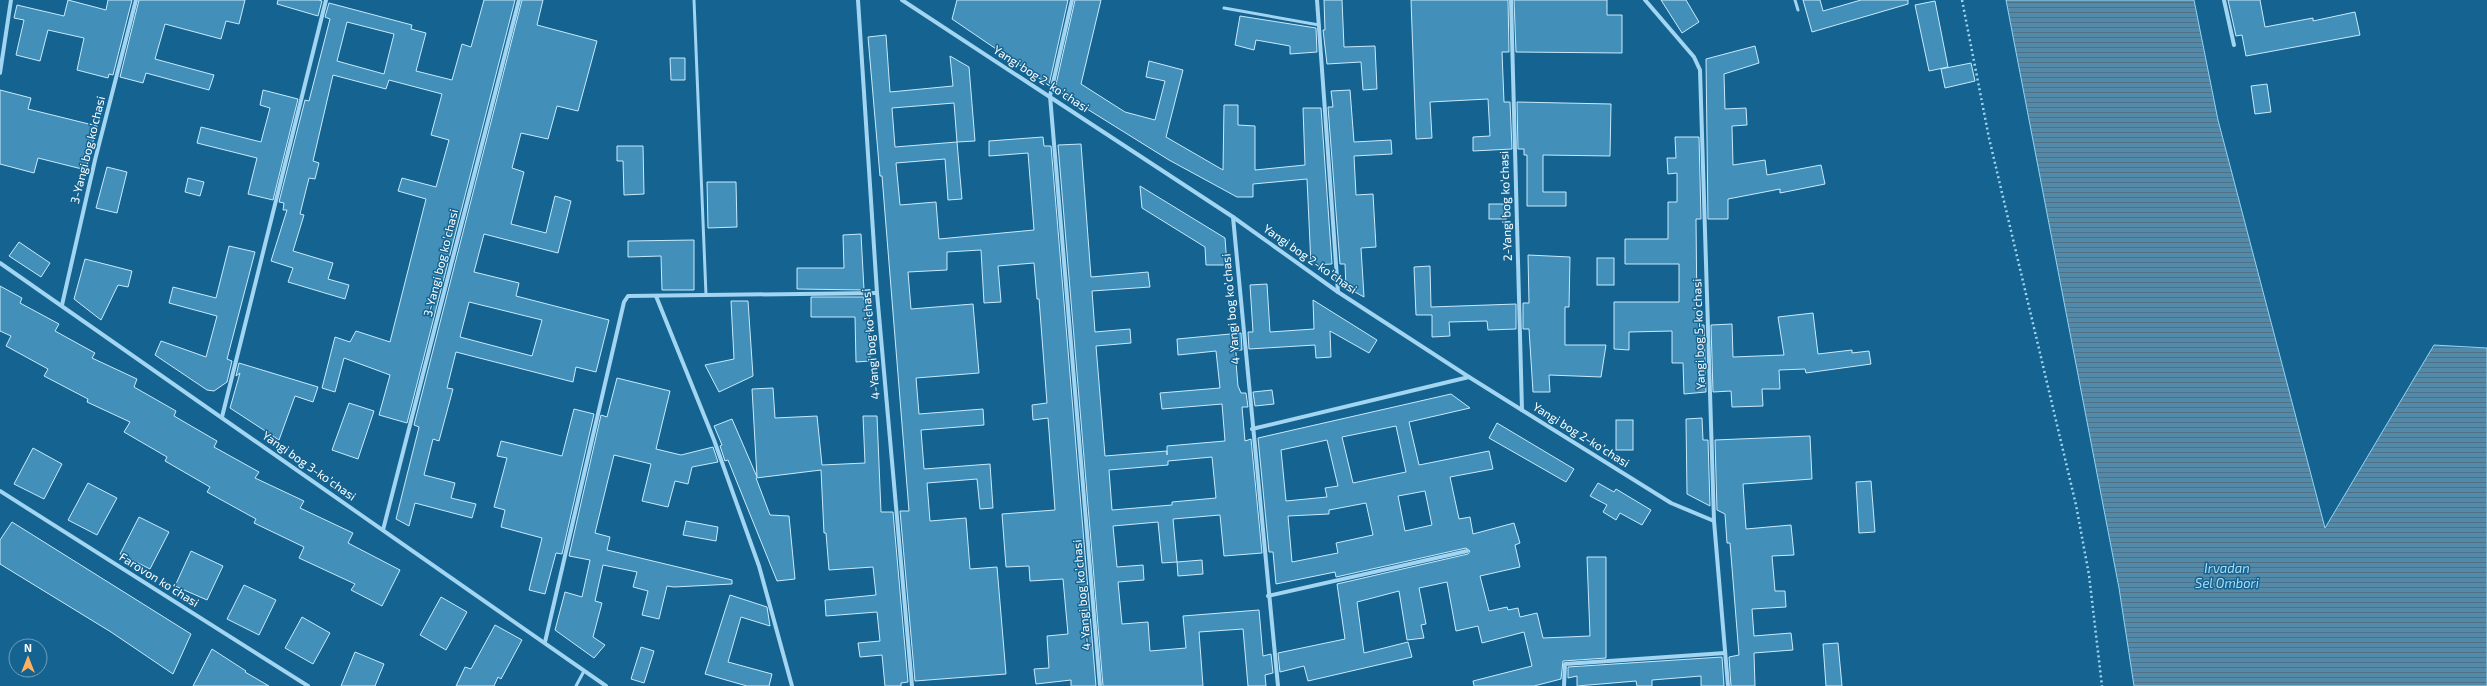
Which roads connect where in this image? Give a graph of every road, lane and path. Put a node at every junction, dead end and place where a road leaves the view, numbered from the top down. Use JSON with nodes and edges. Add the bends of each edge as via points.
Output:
{"nodes":[{"id":1,"x":11,"y":0,"type":"edge"},
{"id":2,"x":136,"y":0,"type":"edge"},
{"id":3,"x":326,"y":0,"type":"edge"},
{"id":4,"x":519,"y":0,"type":"edge"},
{"id":5,"x":694,"y":0,"type":"edge"},
{"id":6,"x":858,"y":0,"type":"edge"},
{"id":7,"x":902,"y":0,"type":"edge"},
{"id":8,"x":1072,"y":0,"type":"edge"},
{"id":9,"x":1318,"y":0,"type":"edge"},
{"id":10,"x":1511,"y":0,"type":"edge"},
{"id":11,"x":1645,"y":0,"type":"edge"},
{"id":12,"x":1796,"y":0,"type":"edge"},
{"id":13,"x":1962,"y":0,"type":"edge"},
{"id":14,"x":2224,"y":0,"type":"edge"},
{"id":15,"x":1224,"y":8,"type":"dead end"},
{"id":16,"x":1798,"y":10,"type":"dead end"},
{"id":17,"x":1319,"y":24,"type":"junction"},
{"id":18,"x":0,"y":39,"type":"edge"},
{"id":19,"x":6,"y":40,"type":"junction"},
{"id":20,"x":2234,"y":45,"type":"dead end"},
{"id":21,"x":0,"y":74,"type":"edge"},
{"id":22,"x":1050,"y":96,"type":"junction"},
{"id":23,"x":1233,"y":217,"type":"junction"},
{"id":24,"x":0,"y":263,"type":"edge"},
{"id":25,"x":1338,"y":292,"type":"junction"},
{"id":26,"x":877,"y":293,"type":"junction"},
{"id":27,"x":706,"y":295,"type":"junction"},
{"id":28,"x":656,"y":296,"type":"junction"},
{"id":29,"x":62,"y":305,"type":"junction"},
{"id":30,"x":1469,"y":377,"type":"junction"},
{"id":31,"x":1522,"y":410,"type":"junction"},
{"id":32,"x":222,"y":417,"type":"junction"},
{"id":33,"x":1252,"y":429,"type":"junction"},
{"id":34,"x":0,"y":491,"type":"edge"},
{"id":35,"x":1714,"y":521,"type":"junction"},
{"id":36,"x":383,"y":530,"type":"junction"},
{"id":37,"x":1467,"y":551,"type":"dead end"},
{"id":38,"x":1268,"y":596,"type":"junction"},
{"id":39,"x":545,"y":642,"type":"junction"},
{"id":40,"x":1725,"y":653,"type":"junction"},
{"id":41,"x":584,"y":671,"type":"junction"},
{"id":42,"x":308,"y":686,"type":"edge"},
{"id":43,"x":576,"y":686,"type":"edge"},
{"id":44,"x":606,"y":686,"type":"edge"},
{"id":45,"x":792,"y":686,"type":"edge"},
{"id":46,"x":912,"y":686,"type":"edge"},
{"id":47,"x":1100,"y":686,"type":"edge"},
{"id":48,"x":1278,"y":686,"type":"edge"},
{"id":49,"x":1564,"y":686,"type":"edge"},
{"id":50,"x":1728,"y":686,"type":"edge"},
{"id":51,"x":2102,"y":686,"type":"edge"}],
"edges":[{"from":1,"to":19,"type":"street"},
{"from":2,"to":29,"type":"street","name":"3-Yangi bog koʼchasi","via":[[95,160]]},
{"from":3,"to":32,"type":"street"},
{"from":4,"to":36,"type":"street","name":"3-Yangi bog koʼchasi"},
{"from":5,"to":27,"type":"lane"},
{"from":6,"to":26,"type":"street","name":"4-Yangi bog koʼchasi"},
{"from":7,"to":22,"type":"street","name":"Yangi bog 2-koʼchasi"},
{"from":8,"to":22,"type":"street"},
{"from":9,"to":17,"type":"street"},
{"from":10,"to":31,"type":"street","name":"2-Yangi bog koʼchasi"},
{"from":11,"to":35,"type":"street","name":"Yangi bog 5-koʼchasi","via":[[1694,57],[1700,70]]},
{"from":12,"to":16,"type":"lane"},
{"from":13,"to":51,"type":"path","via":[[1991,145],[2076,505],[2089,575]]},
{"from":14,"to":20,"type":"street"},
{"from":15,"to":17,"type":"lane"},
{"from":17,"to":25,"type":"street"},
{"from":18,"to":19,"type":"lane"},
{"from":19,"to":21,"type":"street"},
{"from":22,"to":23,"type":"street","name":"Yangi bog 2-koʼchasi"},
{"from":22,"to":47,"type":"street","name":"4-Yangi bog koʼchasi"},
{"from":23,"to":25,"type":"street","name":"Yangi bog 2-koʼchasi"},
{"from":23,"to":33,"type":"street","name":"4-Yangi bog koʼchasi"},
{"from":24,"to":29,"type":"street","name":"Yangi bog 3-koʼchasi"},
{"from":25,"to":30,"type":"street","name":"Yangi bog 2-koʼchasi"},
{"from":26,"to":27,"type":"street"},
{"from":26,"to":46,"type":"street","name":"4-Yangi bog koʼchasi"},
{"from":27,"to":28,"type":"street"},
{"from":28,"to":39,"type":"street","via":[[628,296],[624,302]]},
{"from":28,"to":45,"type":"street","via":[[714,440],[759,566]]},
{"from":29,"to":32,"type":"street","name":"Yangi bog 3-koʼchasi"},
{"from":30,"to":31,"type":"street","name":"Yangi bog 2-koʼchasi"},
{"from":30,"to":33,"type":"street"},
{"from":31,"to":35,"type":"street","name":"Yangi bog 2-koʼchasi","via":[[1671,503]]},
{"from":32,"to":36,"type":"street","name":"Yangi bog 3-koʼchasi"},
{"from":33,"to":38,"type":"street","name":"4-Yangi bog koʼchasi"},
{"from":34,"to":42,"type":"street","name":"Farovon koʻchasi"},
{"from":35,"to":40,"type":"street","name":"Yangi bog 5-koʼchasi"},
{"from":36,"to":39,"type":"street","name":"Yangi bog 3-koʼchasi"},
{"from":37,"to":38,"type":"street"},
{"from":38,"to":48,"type":"street","name":"4-Yangi bog koʼchasi"},
{"from":39,"to":41,"type":"street","name":"Yangi bog 3-koʼchasi"},
{"from":40,"to":49,"type":"street","via":[[1565,664]]},
{"from":40,"to":50,"type":"street","name":"Yangi bog 5-koʼchasi"},
{"from":41,"to":43,"type":"lane"},
{"from":41,"to":44,"type":"street","name":"Yangi bog 3-koʼchasi"}]}
